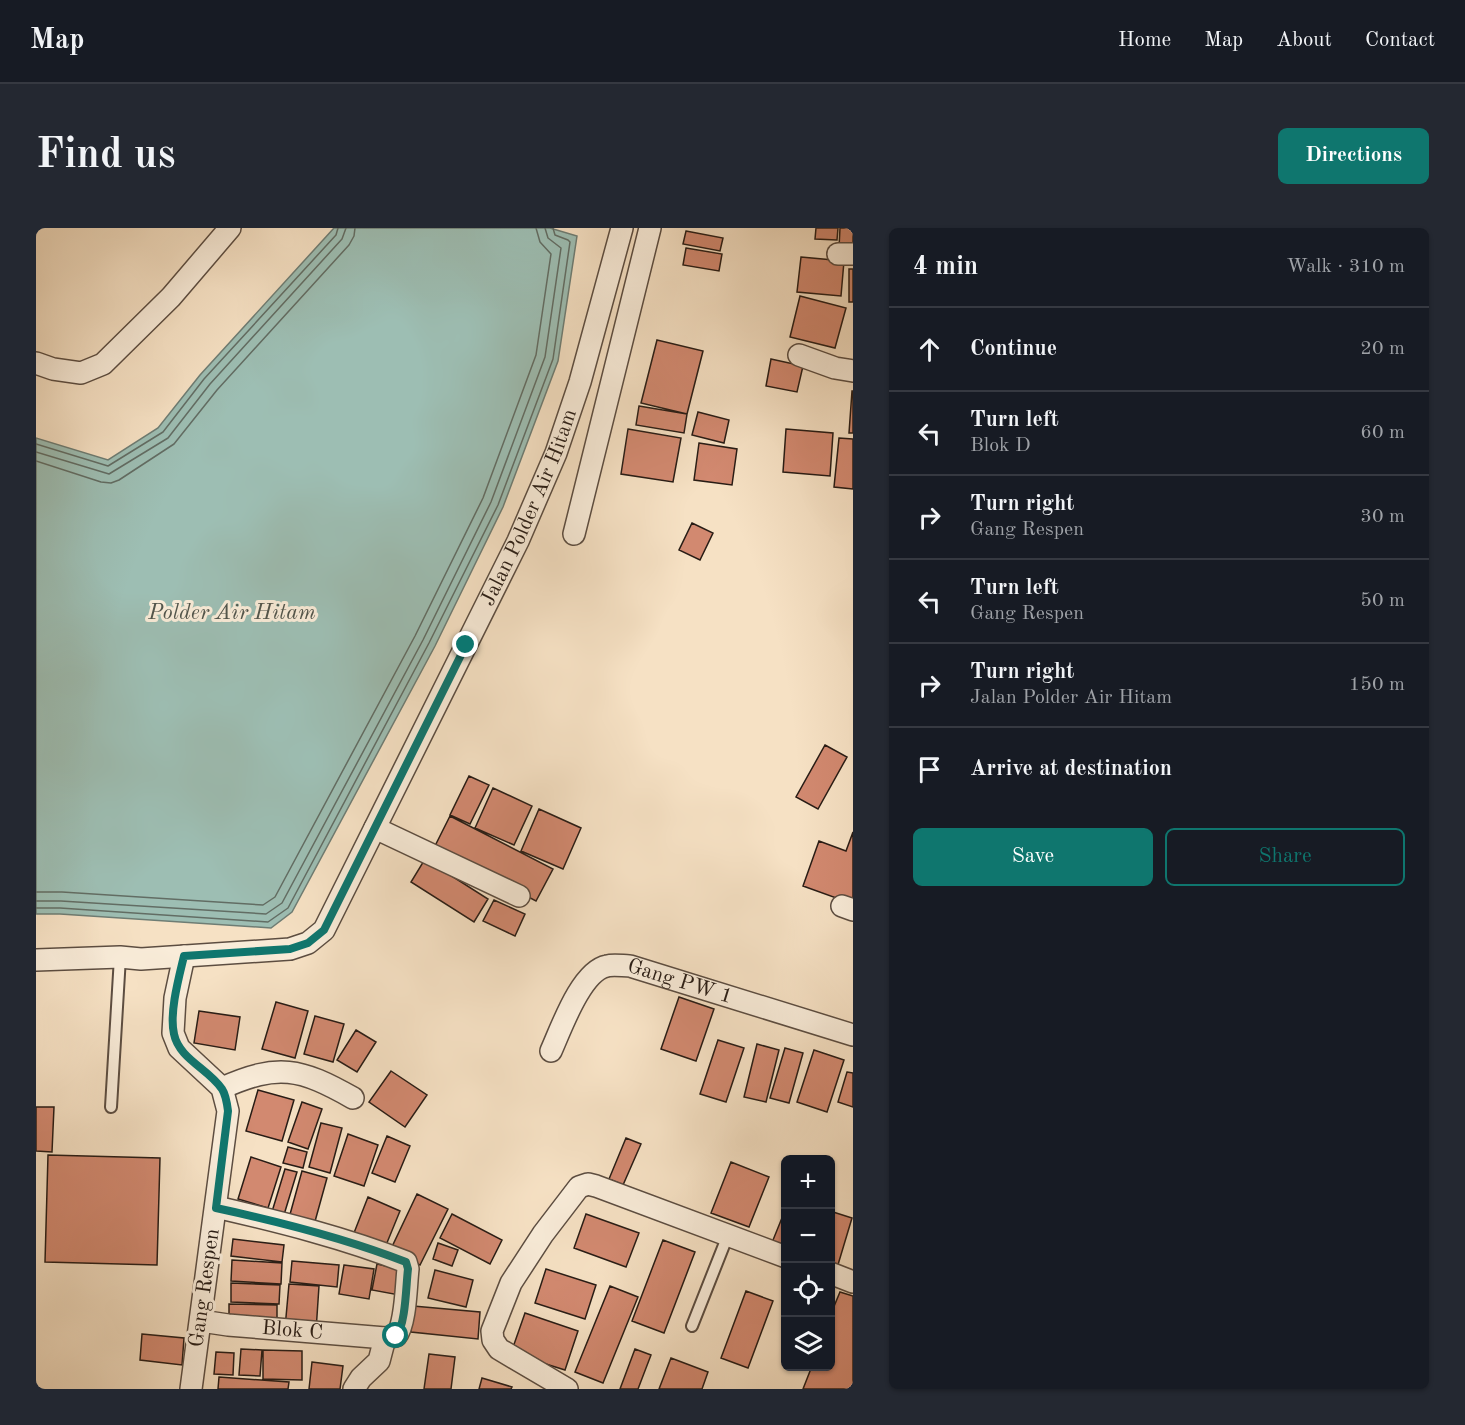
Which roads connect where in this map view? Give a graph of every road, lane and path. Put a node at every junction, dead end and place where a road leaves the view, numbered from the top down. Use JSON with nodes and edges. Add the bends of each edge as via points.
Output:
{"nodes":[{"id":1,"x":230,"y":228,"type":"edge"},
{"id":2,"x":622,"y":228,"type":"edge"},
{"id":3,"x":650,"y":228,"type":"edge"},
{"id":4,"x":591,"y":339,"type":"junction"},
{"id":5,"x":621,"y":342,"type":"junction"},
{"id":6,"x":799,"y":355,"type":"dead end"},
{"id":7,"x":36,"y":363,"type":"edge"},
{"id":8,"x":853,"y":370,"type":"edge"},
{"id":9,"x":570,"y":411,"type":"junction"},
{"id":10,"x":601,"y":419,"type":"junction"},
{"id":11,"x":574,"y":534,"type":"dead end"},
{"id":12,"x":375,"y":828,"type":"junction"},
{"id":13,"x":519,"y":896,"type":"dead end"},
{"id":14,"x":184,"y":956,"type":"junction"},
{"id":15,"x":120,"y":957,"type":"junction"},
{"id":16,"x":36,"y":960,"type":"edge"},
{"id":17,"x":853,"y":1035,"type":"edge"},
{"id":18,"x":551,"y":1051,"type":"dead end"},
{"id":19,"x":222,"y":1088,"type":"junction"},
{"id":20,"x":352,"y":1098,"type":"dead end"},
{"id":21,"x":111,"y":1107,"type":"dead end"},
{"id":22,"x":216,"y":1208,"type":"junction"},
{"id":23,"x":728,"y":1235,"type":"junction"},
{"id":24,"x":781,"y":1255,"type":"edge"},
{"id":25,"x":835,"y":1275,"type":"edge"},
{"id":26,"x":853,"y":1282,"type":"edge"},
{"id":27,"x":201,"y":1321,"type":"junction"},
{"id":28,"x":692,"y":1326,"type":"dead end"},
{"id":29,"x":385,"y":1338,"type":"junction"},
{"id":30,"x":191,"y":1389,"type":"edge"},
{"id":31,"x":354,"y":1389,"type":"edge"},
{"id":32,"x":567,"y":1389,"type":"edge"}],
"edges":[{"from":1,"to":7,"type":"street","via":[[171,297],[104,364],[81,373]]},
{"from":2,"to":4,"type":"street","name":"Jalan Polder Air Hitam"},
{"from":3,"to":5,"type":"street"},
{"from":4,"to":5,"type":"street"},
{"from":4,"to":9,"type":"street","name":"Jalan Polder Air Hitam"},
{"from":5,"to":10,"type":"street"},
{"from":6,"to":8,"type":"street"},
{"from":9,"to":10,"type":"street"},
{"from":9,"to":12,"type":"street","name":"Jalan Polder Air Hitam","via":[[518,541]]},
{"from":10,"to":11,"type":"street"},
{"from":12,"to":13,"type":"street"},
{"from":12,"to":14,"type":"street","name":"Jalan Polder Air Hitam","via":[[324,930],[308,943],[290,949]]},
{"from":14,"to":15,"type":"street","name":"Jalan Polder Air Hitam"},
{"from":14,"to":19,"type":"street","via":[[173,1033],[179,1048]]},
{"from":15,"to":16,"type":"street","name":"Jalan Polder Air Hitam"},
{"from":15,"to":21,"type":"lane"},
{"from":17,"to":18,"type":"street","name":"Gang PW 1","via":[[630,966],[605,966],[591,975],[576,998]]},
{"from":19,"to":20,"type":"street","via":[[246,1077],[276,1071],[323,1081]]},
{"from":19,"to":22,"type":"street","name":"Gang Respen","via":[[228,1111]]},
{"from":22,"to":27,"type":"street","name":"Gang Respen"},
{"from":22,"to":29,"type":"street","via":[[285,1222],[406,1262],[400,1332]]},
{"from":23,"to":24,"type":"street"},
{"from":23,"to":28,"type":"lane"},
{"from":23,"to":32,"type":"street","via":[[596,1186],[579,1186],[511,1283],[492,1331],[499,1349]]},
{"from":25,"to":26,"type":"street"},
{"from":27,"to":29,"type":"street","name":"Blok C"},
{"from":27,"to":30,"type":"street","name":"Gang Respen"},
{"from":29,"to":31,"type":"street","via":[[380,1361]]}]}
